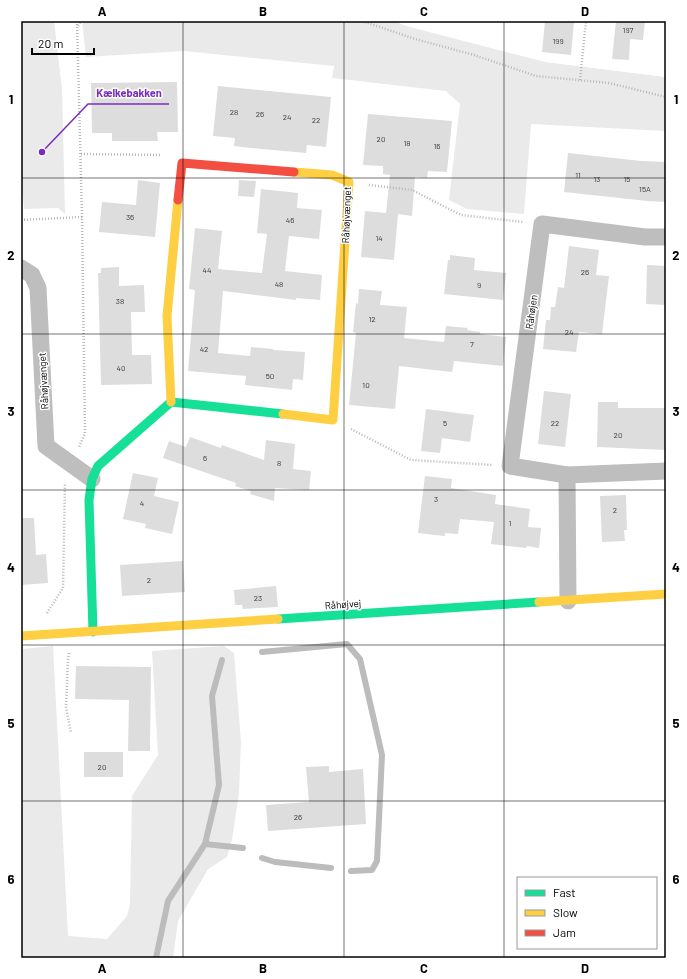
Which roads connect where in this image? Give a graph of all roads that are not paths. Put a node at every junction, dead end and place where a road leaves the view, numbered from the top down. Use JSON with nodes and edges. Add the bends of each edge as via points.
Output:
{"nodes":[{"id":1,"x":666,"y":237,"type":"edge"},
{"id":2,"x":21,"y":268,"type":"edge"},
{"id":3,"x":171,"y":402,"type":"junction"},
{"id":4,"x":666,"y":471,"type":"edge"},
{"id":5,"x":567,"y":475,"type":"junction"},
{"id":6,"x":92,"y":479,"type":"junction"},
{"id":7,"x":666,"y":594,"type":"edge"},
{"id":8,"x":568,"y":601,"type":"junction"},
{"id":9,"x":93,"y":632,"type":"junction"},
{"id":10,"x":21,"y":636,"type":"edge"}],
"edges":[{"from":1,"to":5,"type":"street","name":"Råhøjen","via":[[645,237],[542,224],[510,466]]},
{"from":2,"to":6,"type":"street","name":"Råhøjvænget","via":[[32,275],[38,288],[46,446]]},
{"from":3,"to":3,"type":"street","name":"Råhøjvænget","via":[[168,316],[182,163],[332,175],[349,182],[333,420]]},
{"from":3,"to":6,"type":"street","via":[[98,466]]},
{"from":4,"to":5,"type":"street"},
{"from":5,"to":8,"type":"street"},
{"from":6,"to":9,"type":"street","via":[[89,500]]},
{"from":7,"to":8,"type":"street","name":"Råhøjvej"},
{"from":8,"to":9,"type":"street","name":"Råhøjvej"},
{"from":9,"to":10,"type":"street","name":"Råhøjvej"}]}
